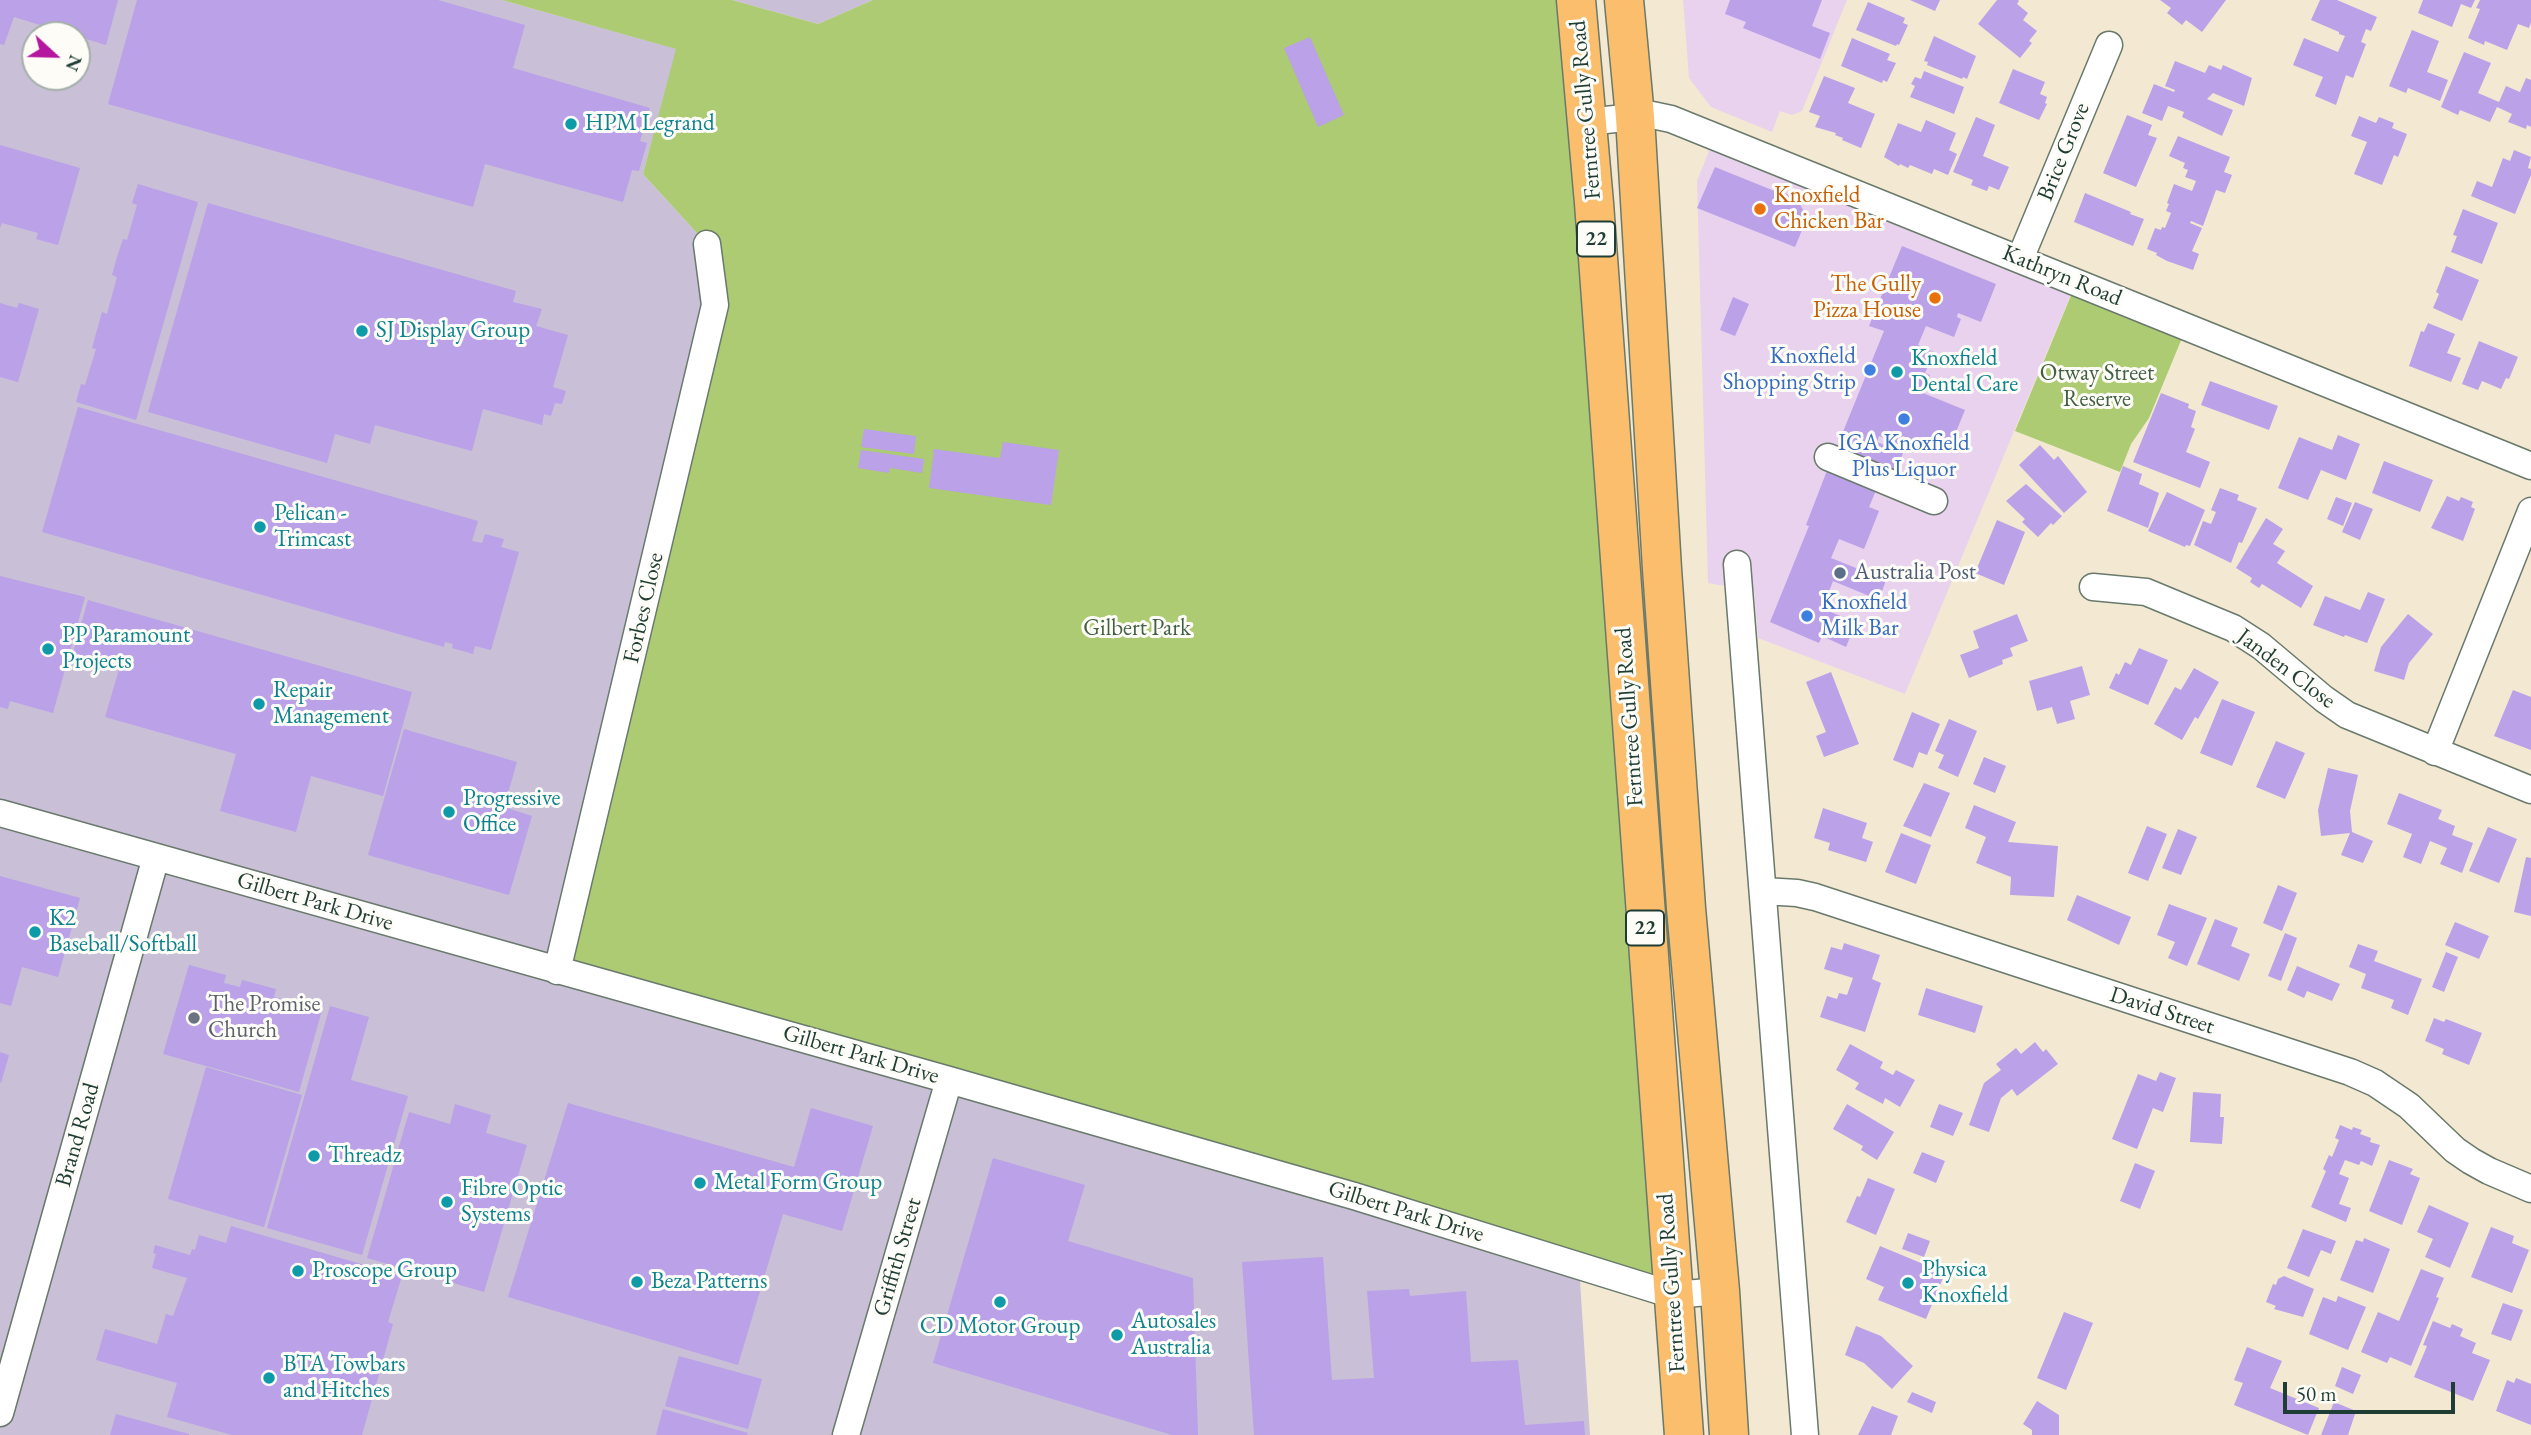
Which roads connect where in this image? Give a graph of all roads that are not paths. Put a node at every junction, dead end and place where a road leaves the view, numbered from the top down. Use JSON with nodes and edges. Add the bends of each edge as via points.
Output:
{"nodes":[{"id":1,"x":1576,"y":0,"type":"edge"},
{"id":2,"x":1624,"y":0,"type":"edge"},
{"id":3,"x":2109,"y":45,"type":"dead end"},
{"id":4,"x":1635,"y":117,"type":"junction"},
{"id":5,"x":1587,"y":122,"type":"junction"},
{"id":6,"x":707,"y":244,"type":"dead end"},
{"id":7,"x":2020,"y":260,"type":"junction"},
{"id":8,"x":1828,"y":457,"type":"dead end"},
{"id":9,"x":2531,"y":466,"type":"edge"},
{"id":10,"x":1934,"y":501,"type":"dead end"},
{"id":11,"x":2531,"y":511,"type":"edge"},
{"id":12,"x":1661,"y":556,"type":"junction"},
{"id":13,"x":1618,"y":560,"type":"junction"},
{"id":14,"x":1737,"y":564,"type":"dead end"},
{"id":15,"x":2093,"y":587,"type":"dead end"},
{"id":16,"x":2435,"y":752,"type":"junction"},
{"id":17,"x":2531,"y":790,"type":"edge"},
{"id":18,"x":0,"y":813,"type":"edge"},
{"id":19,"x":156,"y":857,"type":"junction"},
{"id":20,"x":1764,"y":891,"type":"junction"},
{"id":21,"x":557,"y":971,"type":"junction"},
{"id":22,"x":949,"y":1080,"type":"junction"},
{"id":23,"x":2531,"y":1189,"type":"edge"},
{"id":24,"x":1720,"y":1291,"type":"junction"},
{"id":25,"x":1674,"y":1295,"type":"junction"},
{"id":26,"x":0,"y":1413,"type":"edge"},
{"id":27,"x":846,"y":1435,"type":"edge"},
{"id":28,"x":1684,"y":1435,"type":"edge"},
{"id":29,"x":1728,"y":1435,"type":"edge"},
{"id":30,"x":1805,"y":1435,"type":"edge"}],
"edges":[{"from":1,"to":5,"type":"main road","name":"Ferntree Gully Road","number":"22"},
{"from":2,"to":4,"type":"main road","name":"Ferntree Gully Road","number":"22"},
{"from":3,"to":7,"type":"street","name":"Brice Grove"},
{"from":4,"to":5,"type":"street","name":"Kathryn Road"},
{"from":4,"to":7,"type":"street","name":"Kathryn Road","via":[[1652,115],[1680,122]]},
{"from":4,"to":12,"type":"main road","name":"Ferntree Gully Road","number":"22"},
{"from":5,"to":13,"type":"main road","name":"Ferntree Gully Road","number":"22"},
{"from":6,"to":21,"type":"street","name":"Forbes Close","via":[[715,305]]},
{"from":7,"to":9,"type":"street","name":"Kathryn Road"},
{"from":8,"to":10,"type":"street"},
{"from":11,"to":16,"type":"street"},
{"from":12,"to":13,"type":"main road"},
{"from":12,"to":24,"type":"main road","name":"Ferntree Gully Road","number":"22"},
{"from":13,"to":25,"type":"main road","name":"Ferntree Gully Road","number":"22"},
{"from":14,"to":20,"type":"street"},
{"from":15,"to":16,"type":"street","name":"Janden Close","via":[[2146,592],[2233,628],[2335,708]]},
{"from":16,"to":17,"type":"street","name":"Janden Close"},
{"from":18,"to":19,"type":"street","name":"Gilbert Park Drive"},
{"from":19,"to":21,"type":"street","name":"Gilbert Park Drive"},
{"from":19,"to":26,"type":"street","name":"Brand Road"},
{"from":20,"to":23,"type":"street","name":"David Street","via":[[1815,897],[2350,1072],[2400,1100],[2472,1161]]},
{"from":20,"to":30,"type":"street"},
{"from":21,"to":22,"type":"street","name":"Gilbert Park Drive"},
{"from":22,"to":25,"type":"street","name":"Gilbert Park Drive","via":[[1367,1200]]},
{"from":22,"to":27,"type":"street","name":"Griffith Street"},
{"from":24,"to":25,"type":"street","name":"Gilbert Park Drive"},
{"from":24,"to":29,"type":"main road","name":"Ferntree Gully Road","number":"22"},
{"from":25,"to":28,"type":"main road","name":"Ferntree Gully Road","number":"22"}]}
